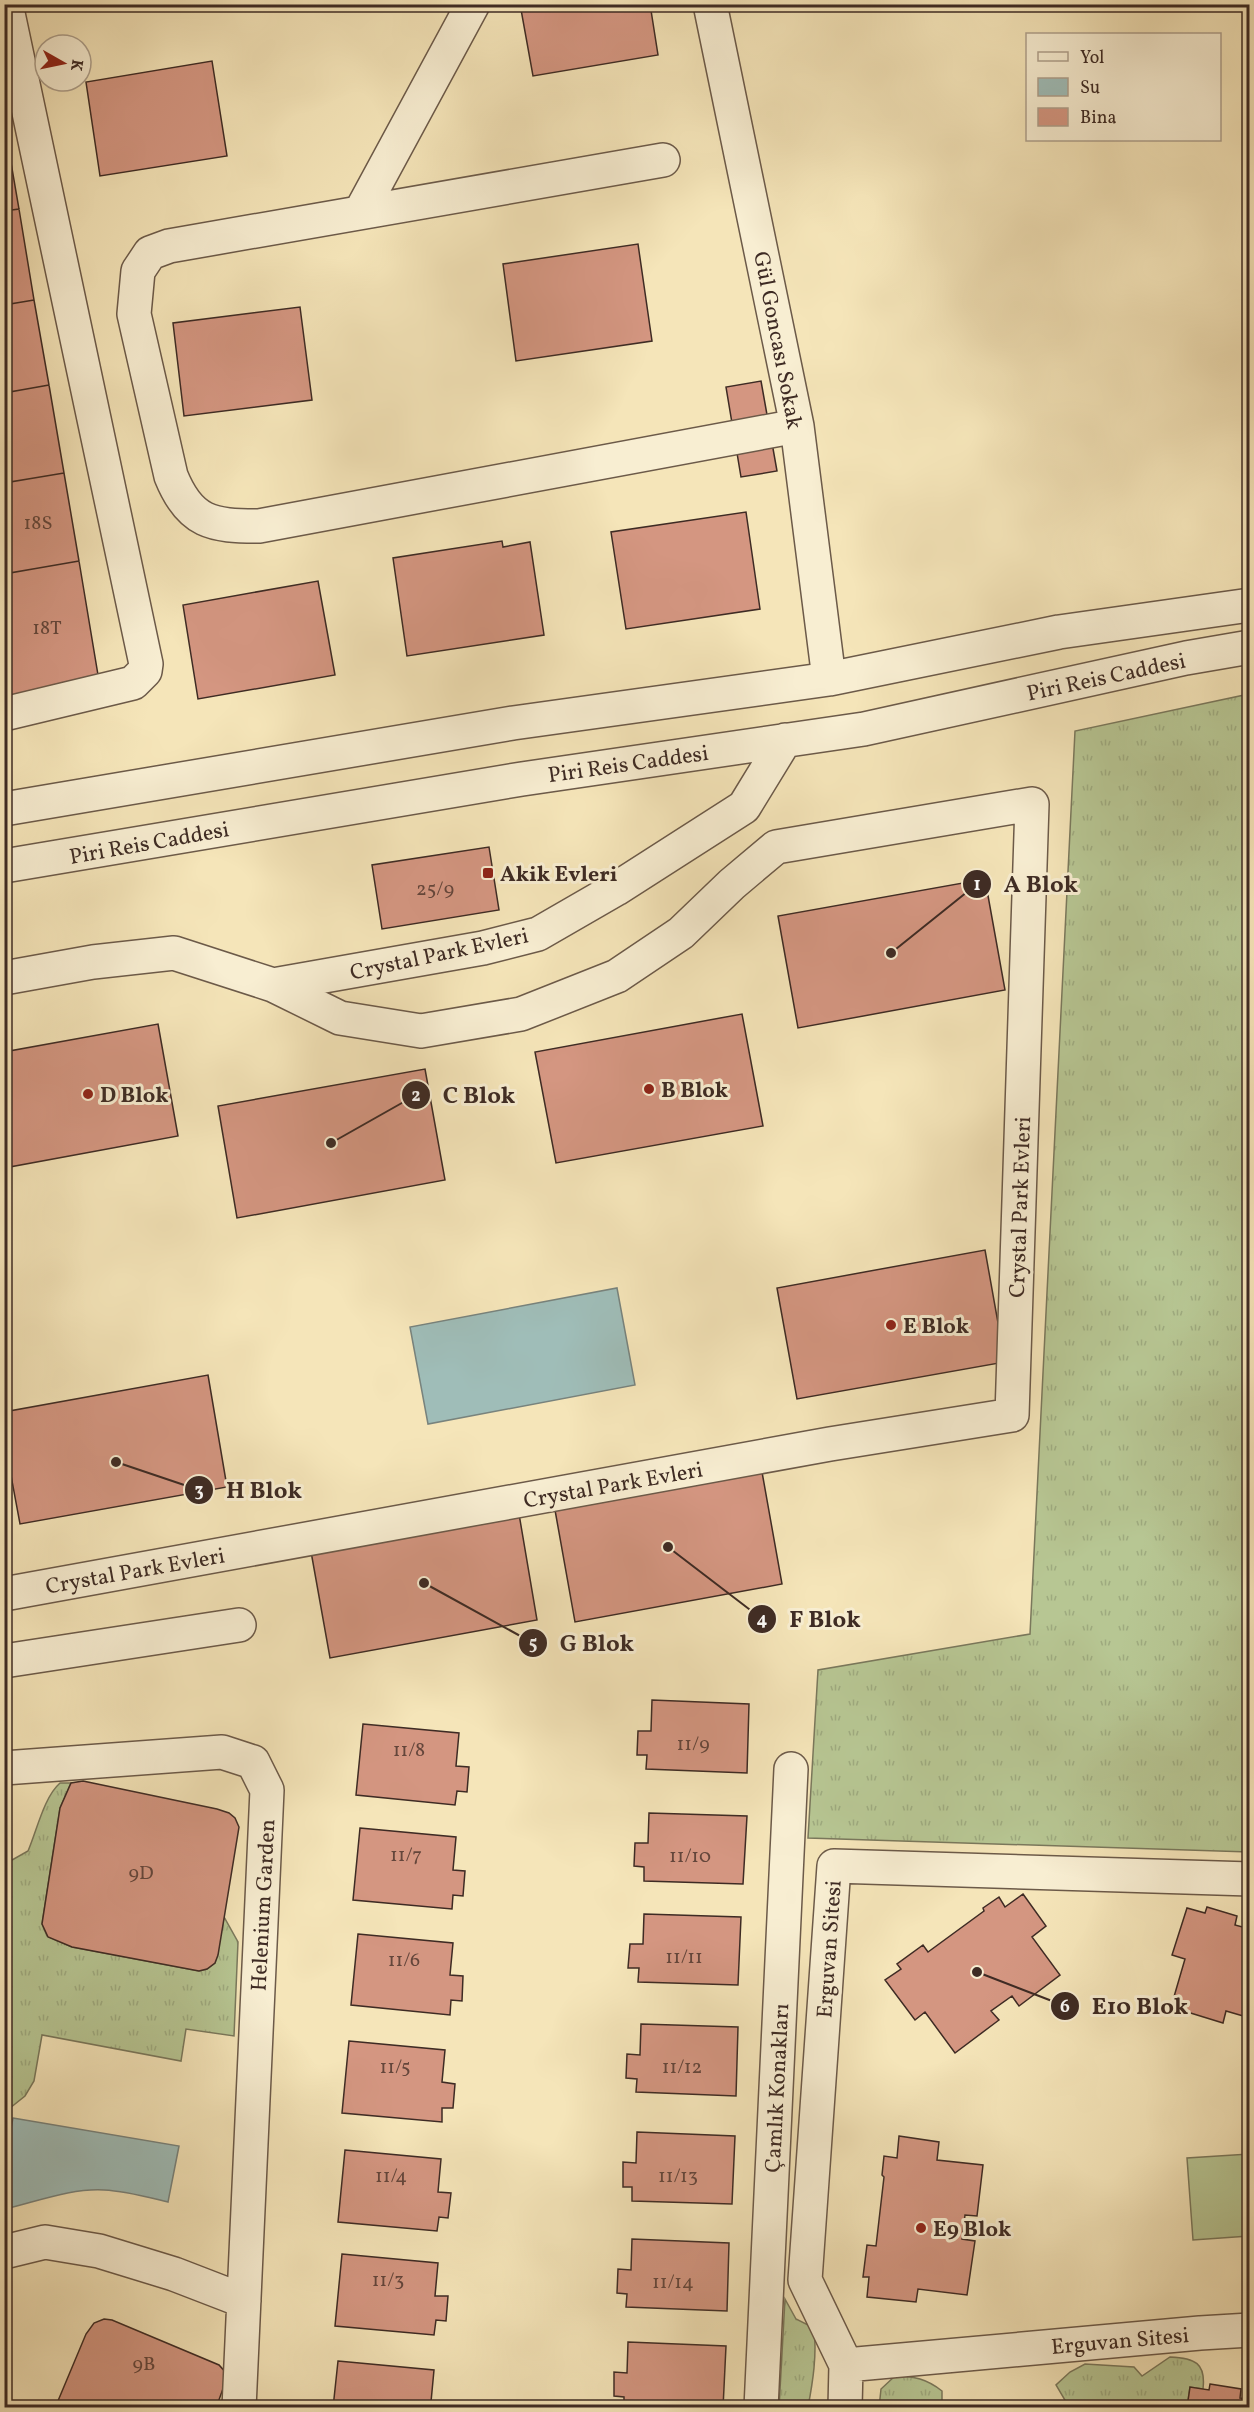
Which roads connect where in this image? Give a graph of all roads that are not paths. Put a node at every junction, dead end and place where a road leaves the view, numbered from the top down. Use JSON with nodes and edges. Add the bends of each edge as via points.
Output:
{"nodes":[{"id":1,"x":6,"y":4,"type":"edge"},
{"id":2,"x":473,"y":4,"type":"edge"},
{"id":3,"x":710,"y":4,"type":"edge"},
{"id":4,"x":663,"y":160,"type":"dead end"},
{"id":5,"x":361,"y":212,"type":"junction"},
{"id":6,"x":797,"y":426,"type":"junction"},
{"id":7,"x":1250,"y":605,"type":"edge"},
{"id":8,"x":1250,"y":647,"type":"edge"},
{"id":9,"x":829,"y":679,"type":"junction"},
{"id":10,"x":4,"y":714,"type":"edge"},
{"id":11,"x":785,"y":740,"type":"junction"},
{"id":12,"x":4,"y":809,"type":"edge"},
{"id":13,"x":4,"y":866,"type":"edge"},
{"id":14,"x":4,"y":978,"type":"edge"},
{"id":15,"x":273,"y":984,"type":"junction"},
{"id":16,"x":4,"y":1594,"type":"edge"},
{"id":17,"x":239,"y":1625,"type":"dead end"},
{"id":18,"x":4,"y":1661,"type":"edge"},
{"id":19,"x":4,"y":1768,"type":"edge"},
{"id":20,"x":790,"y":1769,"type":"dead end"},
{"id":21,"x":1250,"y":1879,"type":"edge"},
{"id":22,"x":4,"y":2252,"type":"edge"},
{"id":23,"x":244,"y":2301,"type":"junction"},
{"id":24,"x":1250,"y":2330,"type":"edge"},
{"id":25,"x":846,"y":2365,"type":"junction"},
{"id":26,"x":239,"y":2408,"type":"edge"},
{"id":27,"x":761,"y":2408,"type":"edge"},
{"id":28,"x":845,"y":2408,"type":"edge"}],
"edges":[{"from":1,"to":10,"type":"street","via":[[146,664],[145,671],[133,683]]},
{"from":2,"to":5,"type":"street"},
{"from":3,"to":6,"type":"street","name":"Gül Goncası Sokak"},
{"from":4,"to":5,"type":"street"},
{"from":5,"to":6,"type":"street","via":[[169,246],[150,253],[138,270],[134,314],[171,476],[180,498],[197,515],[228,526],[260,526]]},
{"from":6,"to":9,"type":"street","name":"Gül Goncası Sokak"},
{"from":7,"to":9,"type":"street","name":"Piri Reis Caddesi","via":[[1059,632]]},
{"from":8,"to":11,"type":"street","name":"Piri Reis Caddesi","via":[[864,729]]},
{"from":9,"to":12,"type":"street","name":"Piri Reis Caddesi","via":[[513,723]]},
{"from":11,"to":13,"type":"street","name":"Piri Reis Caddesi","via":[[522,779]]},
{"from":11,"to":15,"type":"street","name":"Crystal Park Evleri","via":[[744,807],[538,934],[483,948]]},
{"from":14,"to":15,"type":"street","name":"Crystal Park Evleri","via":[[174,953]]},
{"from":15,"to":16,"type":"street","name":"Crystal Park Evleri","via":[[340,1018],[421,1031],[521,1014],[617,976],[654,952],[681,933],[776,847],[1032,804],[1012,1415]]},
{"from":17,"to":18,"type":"street"},
{"from":19,"to":23,"type":"street","name":"Helenium Garden","via":[[222,1752],[253,1762],[267,1790]]},
{"from":20,"to":27,"type":"street","name":"Çamlık Konakları"},
{"from":21,"to":25,"type":"street","name":"Erguvan Sitesi","via":[[834,1866],[805,2280]]},
{"from":22,"to":23,"type":"street","via":[[45,2242],[99,2251]]},
{"from":23,"to":26,"type":"street","name":"Helenium Garden"},
{"from":24,"to":25,"type":"street","name":"Erguvan Sitesi"},
{"from":25,"to":28,"type":"street","name":"Erguvan Sitesi"}]}
